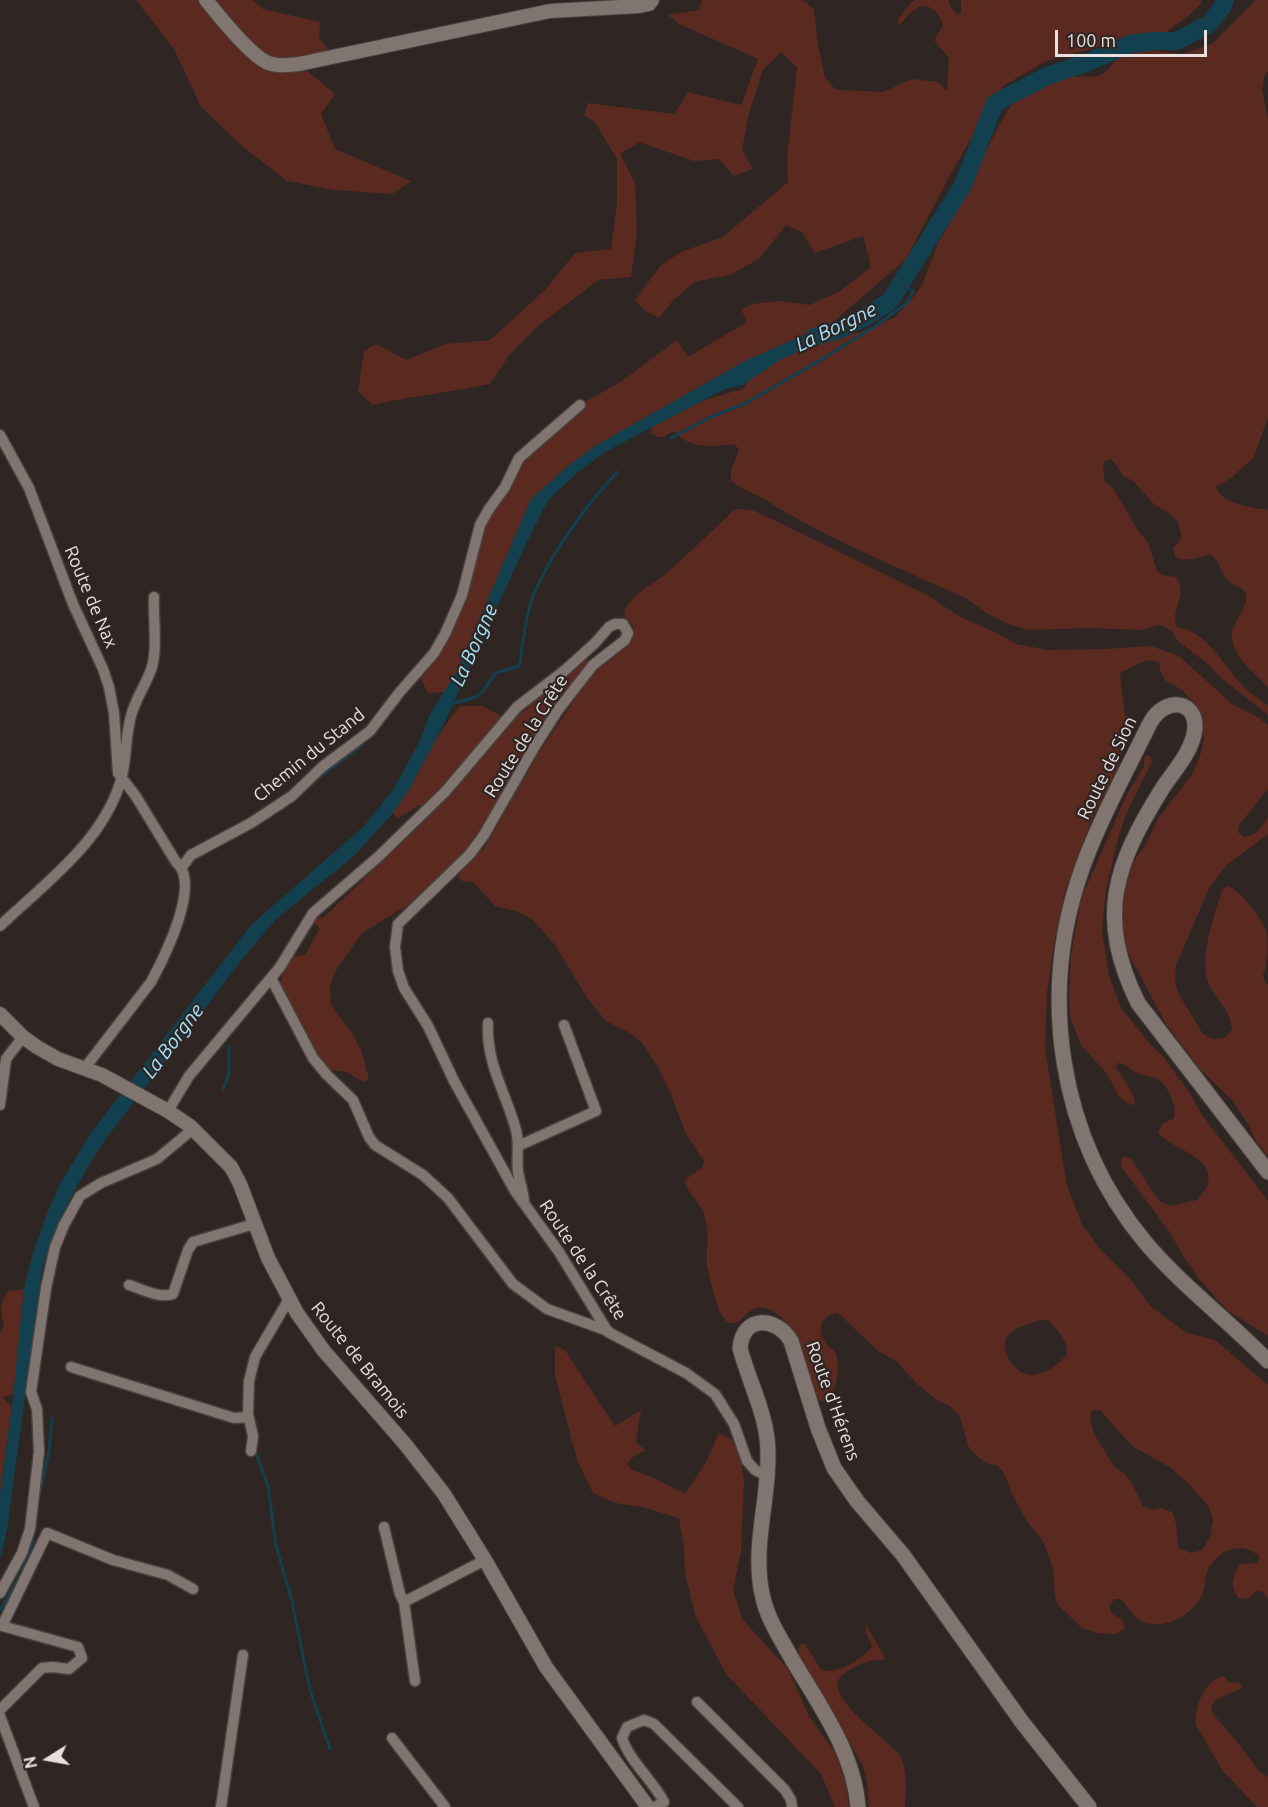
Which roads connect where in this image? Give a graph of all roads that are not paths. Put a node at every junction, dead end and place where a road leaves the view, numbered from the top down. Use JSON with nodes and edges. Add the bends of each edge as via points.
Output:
{"nodes":[{"id":1,"x":206,"y":0,"type":"edge"},
{"id":2,"x":652,"y":0,"type":"edge"},
{"id":3,"x":580,"y":405,"type":"dead end"},
{"id":4,"x":0,"y":435,"type":"edge"},
{"id":5,"x":154,"y":597,"type":"dead end"},
{"id":6,"x":121,"y":779,"type":"junction"},
{"id":7,"x":182,"y":867,"type":"junction"},
{"id":8,"x":0,"y":926,"type":"edge"},
{"id":9,"x":271,"y":978,"type":"junction"},
{"id":10,"x":0,"y":1014,"type":"edge"},
{"id":11,"x":488,"y":1023,"type":"dead end"},
{"id":12,"x":564,"y":1025,"type":"dead end"},
{"id":13,"x":23,"y":1037,"type":"junction"},
{"id":14,"x":84,"y":1069,"type":"junction"},
{"id":15,"x":0,"y":1105,"type":"edge"},
{"id":16,"x":168,"y":1111,"type":"junction"},
{"id":17,"x":193,"y":1129,"type":"junction"},
{"id":18,"x":518,"y":1146,"type":"junction"},
{"id":19,"x":1268,"y":1172,"type":"edge"},
{"id":20,"x":524,"y":1201,"type":"junction"},
{"id":21,"x":254,"y":1224,"type":"junction"},
{"id":22,"x":129,"y":1285,"type":"dead end"},
{"id":23,"x":289,"y":1299,"type":"junction"},
{"id":24,"x":608,"y":1332,"type":"junction"},
{"id":25,"x":1268,"y":1361,"type":"edge"},
{"id":26,"x":71,"y":1367,"type":"dead end"},
{"id":27,"x":248,"y":1417,"type":"junction"},
{"id":28,"x":251,"y":1450,"type":"dead end"},
{"id":29,"x":767,"y":1476,"type":"junction"},
{"id":30,"x":384,"y":1527,"type":"dead end"},
{"id":31,"x":485,"y":1560,"type":"junction"},
{"id":32,"x":193,"y":1588,"type":"dead end"},
{"id":33,"x":0,"y":1593,"type":"edge"},
{"id":34,"x":404,"y":1602,"type":"junction"},
{"id":35,"x":243,"y":1655,"type":"dead end"},
{"id":36,"x":415,"y":1681,"type":"dead end"},
{"id":37,"x":697,"y":1702,"type":"dead end"},
{"id":38,"x":0,"y":1710,"type":"edge"},
{"id":39,"x":0,"y":1716,"type":"edge"},
{"id":40,"x":392,"y":1738,"type":"dead end"},
{"id":41,"x":34,"y":1807,"type":"edge"},
{"id":42,"x":221,"y":1807,"type":"edge"},
{"id":43,"x":445,"y":1807,"type":"edge"},
{"id":44,"x":648,"y":1807,"type":"edge"},
{"id":45,"x":655,"y":1807,"type":"edge"},
{"id":46,"x":738,"y":1807,"type":"edge"},
{"id":47,"x":792,"y":1807,"type":"edge"},
{"id":48,"x":858,"y":1807,"type":"edge"},
{"id":49,"x":1089,"y":1807,"type":"edge"}],
"edges":[{"from":1,"to":2,"type":"street","via":[[255,54],[279,65],[550,11],[639,6]]},
{"from":3,"to":7,"type":"street","name":"Chemin du Stand","via":[[519,458],[480,525],[462,595],[446,634],[370,731],[292,796],[190,855]]},
{"from":4,"to":6,"type":"street","name":"Route de Nax","via":[[29,488],[103,669],[111,696],[117,771]]},
{"from":5,"to":6,"type":"street","via":[[152,669],[133,707]]},
{"from":6,"to":7,"type":"street"},
{"from":6,"to":8,"type":"street","via":[[106,815],[88,841]]},
{"from":7,"to":14,"type":"street","via":[[186,876],[179,918],[162,960],[151,982]]},
{"from":9,"to":16,"type":"street","name":"Route de la Crête","via":[[189,1076]]},
{"from":9,"to":20,"type":"street","name":"Route de la Crête","via":[[313,913],[445,792],[517,707],[564,671],[609,627],[620,623],[625,626],[625,640],[593,665],[558,710],[471,854],[397,928],[396,960],[404,988]]},
{"from":9,"to":24,"type":"street","via":[[313,1058],[353,1100],[375,1145],[423,1175],[448,1198],[513,1284],[547,1309]]},
{"from":10,"to":13,"type":"street","name":"Route de Bramois"},
{"from":11,"to":18,"type":"street","name":"Route de la Crête","via":[[490,1057],[510,1109]]},
{"from":12,"to":18,"type":"street","via":[[597,1111]]},
{"from":13,"to":14,"type":"street","name":"Route de Bramois","via":[[58,1059]]},
{"from":13,"to":15,"type":"street","via":[[6,1059]]},
{"from":14,"to":16,"type":"street","name":"Route de Bramois"},
{"from":16,"to":17,"type":"street","name":"Route de Bramois"},
{"from":17,"to":21,"type":"street","name":"Route de Bramois","via":[[234,1173]]},
{"from":17,"to":33,"type":"street","via":[[157,1159],[100,1183],[80,1196],[64,1225],[46,1288],[31,1392],[37,1409],[39,1452],[30,1529],[22,1554]]},
{"from":18,"to":20,"type":"street","name":"Route de la Crête"},
{"from":19,"to":25,"type":"main road","name":"Route de Sion","via":[[1138,1003],[1116,943],[1116,890],[1127,852],[1194,733],[1188,709],[1168,705],[1156,712],[1150,723],[1083,866],[1064,934],[1059,982],[1064,1069],[1091,1154],[1106,1185],[1143,1240],[1192,1292]]},
{"from":20,"to":24,"type":"street","name":"Route de la Crête"},
{"from":21,"to":22,"type":"street","via":[[193,1242],[169,1296]]},
{"from":21,"to":23,"type":"street","name":"Route de Bramois"},
{"from":23,"to":27,"type":"street","via":[[255,1358],[249,1381]]},
{"from":23,"to":31,"type":"street","name":"Route de Bramois","via":[[324,1351],[436,1483]]},
{"from":24,"to":29,"type":"street","name":"Route de la Crête","via":[[686,1373],[715,1394],[734,1424],[747,1461]]},
{"from":26,"to":27,"type":"street","via":[[234,1418]]},
{"from":27,"to":28,"type":"street","via":[[253,1436]]},
{"from":29,"to":48,"type":"main road","name":"Route d'Hérens","via":[[758,1555],[763,1599],[770,1619],[844,1750]]},
{"from":29,"to":49,"type":"main road","name":"Route d'Hérens","via":[[765,1424],[740,1348],[748,1327],[767,1322],[785,1332],[790,1341],[834,1468]]},
{"from":30,"to":34,"type":"street"},
{"from":31,"to":34,"type":"street"},
{"from":31,"to":44,"type":"street","name":"Route de Bramois","via":[[551,1675]]},
{"from":32,"to":38,"type":"street","via":[[168,1575],[113,1560],[47,1533],[2,1626],[78,1647],[82,1658],[69,1669],[42,1668]]},
{"from":34,"to":36,"type":"street"},
{"from":35,"to":42,"type":"street"},
{"from":37,"to":47,"type":"street","via":[[785,1791]]},
{"from":39,"to":41,"type":"street"},
{"from":40,"to":43,"type":"street"},
{"from":45,"to":46,"type":"street","via":[[664,1802],[622,1738],[627,1727],[644,1720],[654,1724]]}]}
